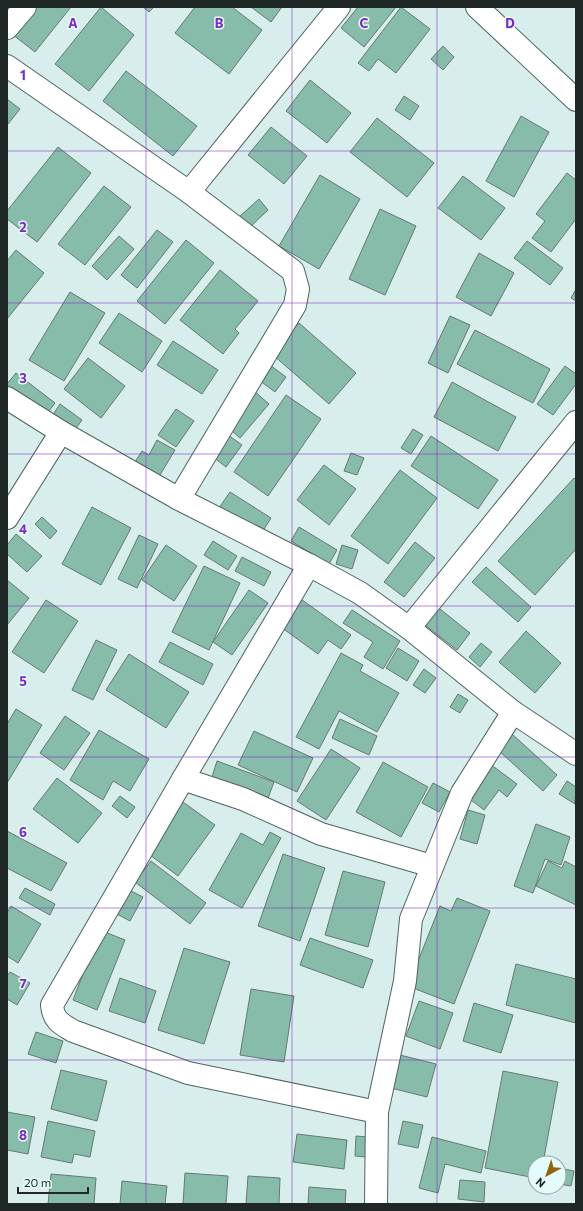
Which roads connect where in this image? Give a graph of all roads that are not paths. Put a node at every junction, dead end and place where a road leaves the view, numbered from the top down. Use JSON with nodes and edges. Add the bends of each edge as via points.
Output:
{"nodes":[{"id":1,"x":25,"y":7,"type":"edge"},
{"id":2,"x":339,"y":7,"type":"edge"},
{"id":3,"x":477,"y":7,"type":"edge"},
{"id":4,"x":7,"y":28,"type":"edge"},
{"id":5,"x":7,"y":66,"type":"edge"},
{"id":6,"x":576,"y":100,"type":"edge"},
{"id":7,"x":189,"y":192,"type":"junction"},
{"id":8,"x":7,"y":398,"type":"edge"},
{"id":9,"x":576,"y":422,"type":"edge"},
{"id":10,"x":61,"y":432,"type":"junction"},
{"id":11,"x":179,"y":498,"type":"junction"},
{"id":12,"x":7,"y":518,"type":"edge"},
{"id":13,"x":309,"y":565,"type":"junction"},
{"id":14,"x":409,"y":628,"type":"junction"},
{"id":15,"x":512,"y":712,"type":"junction"},
{"id":16,"x":576,"y":754,"type":"edge"},
{"id":17,"x":183,"y":779,"type":"junction"},
{"id":18,"x":432,"y":866,"type":"junction"},
{"id":19,"x":377,"y":1112,"type":"junction"},
{"id":20,"x":376,"y":1204,"type":"edge"}],
"edges":[{"from":1,"to":4,"type":"street"},
{"from":2,"to":7,"type":"street"},
{"from":3,"to":6,"type":"street"},
{"from":5,"to":7,"type":"street"},
{"from":7,"to":11,"type":"street","via":[[293,271],[298,289],[295,305]]},
{"from":8,"to":10,"type":"street"},
{"from":9,"to":14,"type":"street"},
{"from":10,"to":11,"type":"street"},
{"from":10,"to":12,"type":"street"},
{"from":11,"to":13,"type":"street"},
{"from":13,"to":14,"type":"street","via":[[360,593]]},
{"from":13,"to":17,"type":"street"},
{"from":14,"to":15,"type":"street"},
{"from":15,"to":16,"type":"street"},
{"from":15,"to":18,"type":"street","via":[[462,793]]},
{"from":17,"to":18,"type":"street","via":[[243,799],[321,834]]},
{"from":17,"to":19,"type":"street","via":[[52,1005],[53,1013],[59,1023],[73,1031],[188,1073]]},
{"from":18,"to":19,"type":"street","via":[[411,919],[405,981]]},
{"from":19,"to":20,"type":"street"}]}
